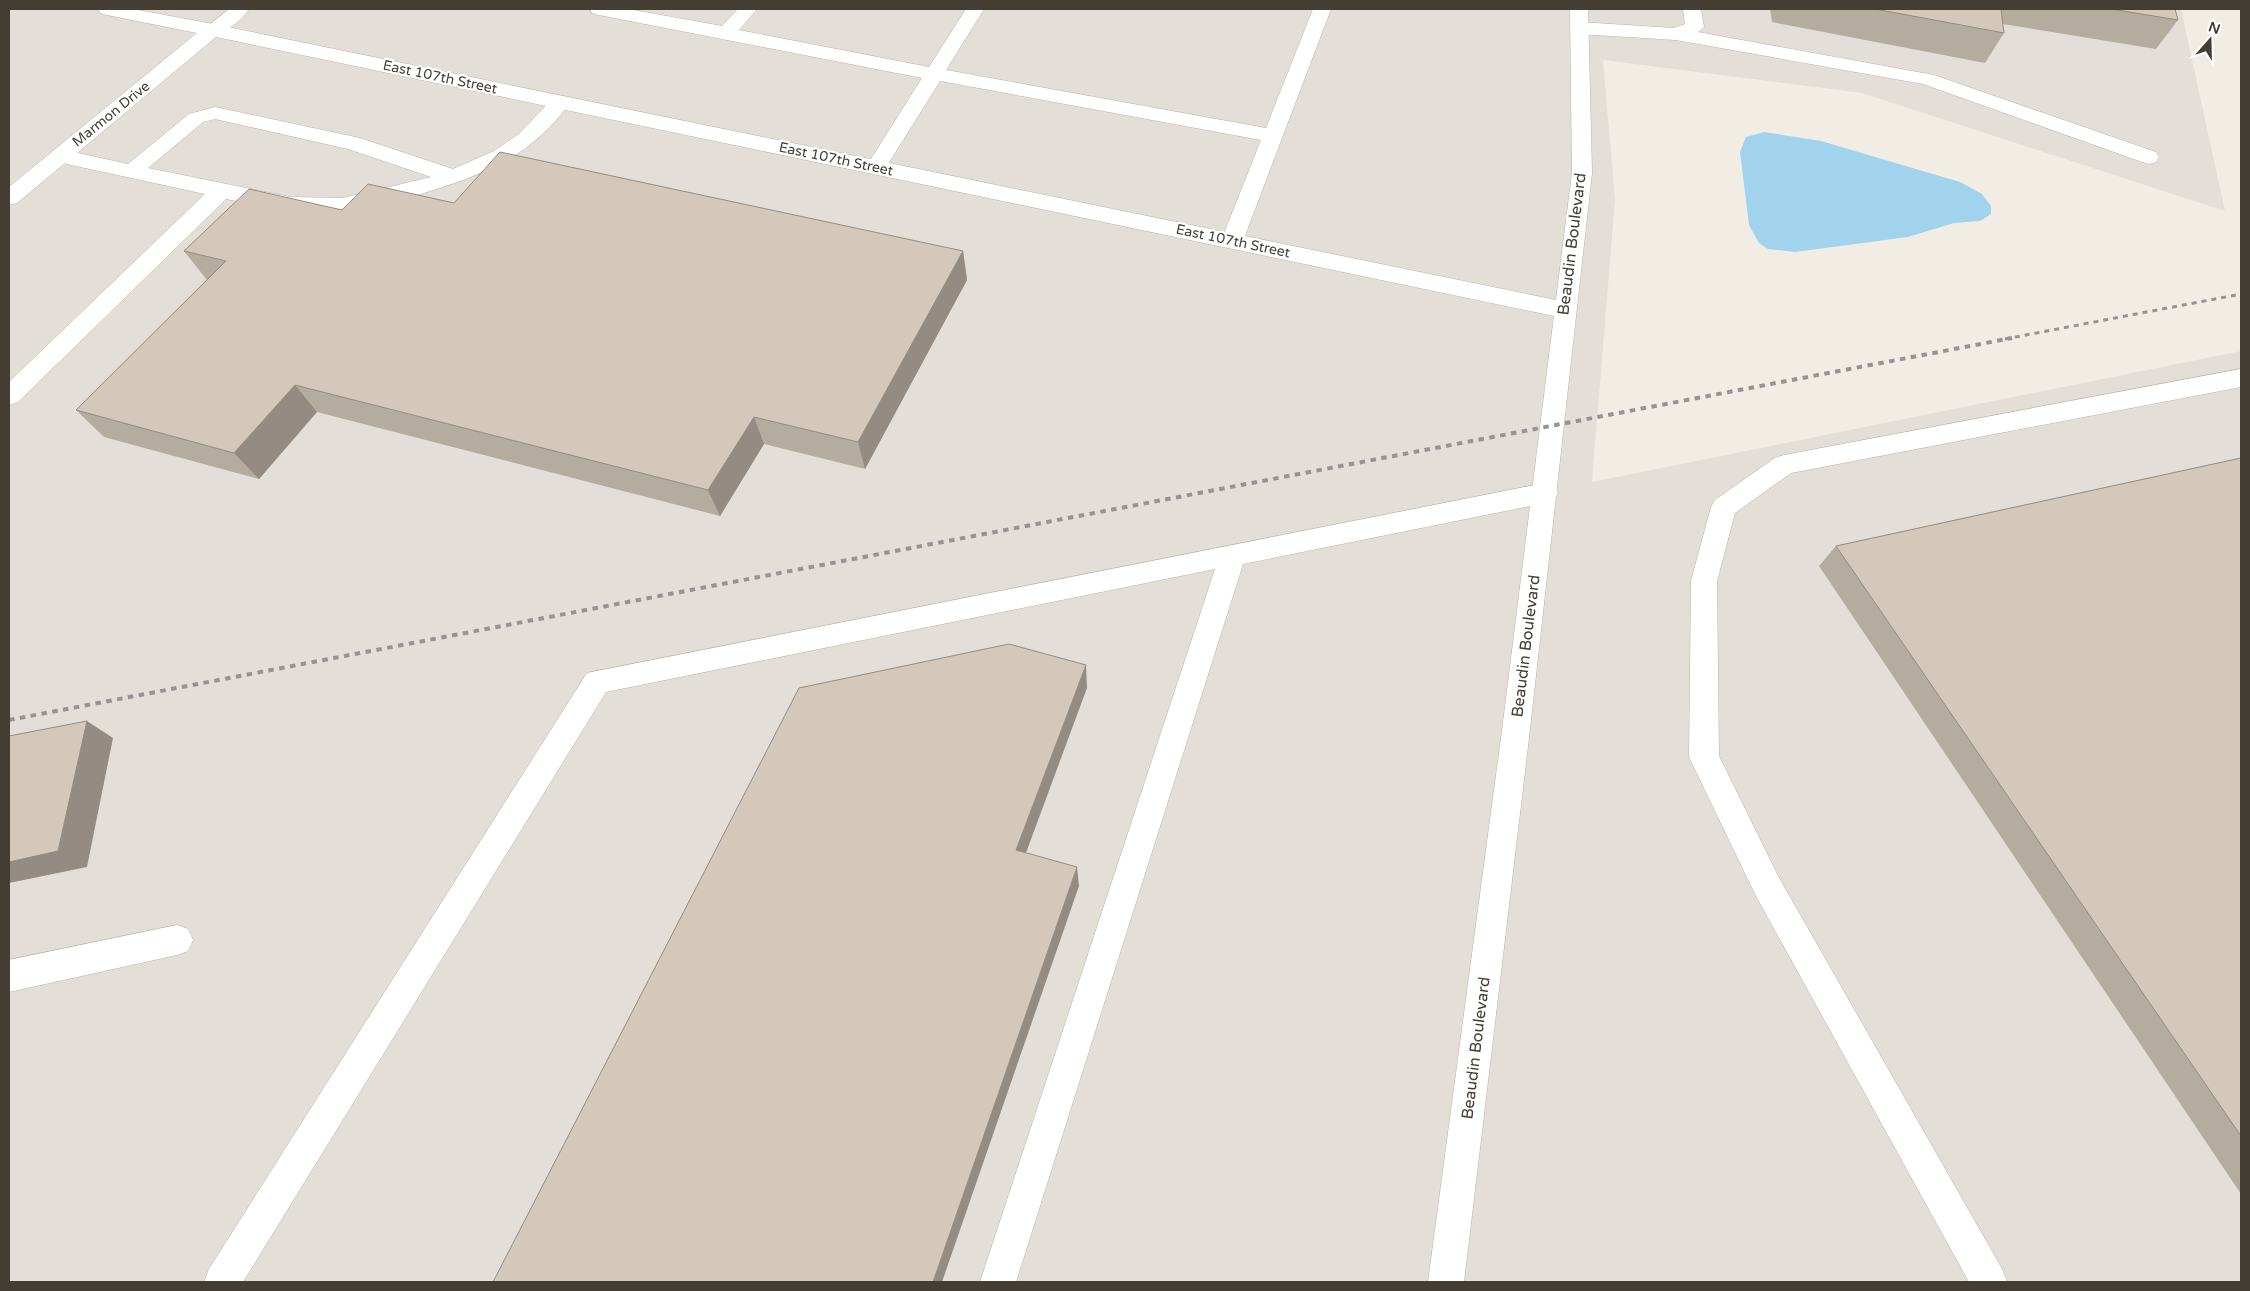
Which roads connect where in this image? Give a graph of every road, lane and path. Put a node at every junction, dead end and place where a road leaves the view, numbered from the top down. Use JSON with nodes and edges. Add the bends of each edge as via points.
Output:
{"nodes":[{"id":1,"x":107,"y":9,"type":"edge"},
{"id":2,"x":240,"y":9,"type":"edge"},
{"id":3,"x":599,"y":9,"type":"edge"},
{"id":4,"x":748,"y":9,"type":"edge"},
{"id":5,"x":975,"y":9,"type":"edge"},
{"id":6,"x":1322,"y":9,"type":"edge"},
{"id":7,"x":1692,"y":9,"type":"edge"},
{"id":8,"x":1579,"y":19,"type":"edge"},
{"id":9,"x":213,"y":30,"type":"junction"},
{"id":10,"x":726,"y":32,"type":"junction"},
{"id":11,"x":1676,"y":34,"type":"junction"},
{"id":12,"x":934,"y":74,"type":"junction"},
{"id":13,"x":560,"y":102,"type":"junction"},
{"id":14,"x":1273,"y":136,"type":"junction"},
{"id":15,"x":60,"y":156,"type":"junction"},
{"id":16,"x":2149,"y":157,"type":"dead end"},
{"id":17,"x":876,"y":167,"type":"junction"},
{"id":18,"x":131,"y":172,"type":"junction"},
{"id":19,"x":454,"y":177,"type":"junction"},
{"id":20,"x":222,"y":192,"type":"junction"},
{"id":21,"x":9,"y":198,"type":"edge"},
{"id":22,"x":1232,"y":240,"type":"junction"},
{"id":23,"x":1565,"y":310,"type":"junction"},
{"id":24,"x":2241,"y":378,"type":"edge"},
{"id":25,"x":9,"y":396,"type":"edge"},
{"id":26,"x":1545,"y":493,"type":"junction"},
{"id":27,"x":1233,"y":555,"type":"junction"},
{"id":28,"x":177,"y":940,"type":"dead end"},
{"id":29,"x":9,"y":976,"type":"edge"},
{"id":30,"x":222,"y":1282,"type":"edge"},
{"id":31,"x":998,"y":1282,"type":"edge"},
{"id":32,"x":1446,"y":1282,"type":"edge"},
{"id":33,"x":1989,"y":1282,"type":"edge"}],
"edges":[{"from":1,"to":9,"type":"street","name":"East 107th Street"},
{"from":2,"to":9,"type":"street","name":"Marmon Drive"},
{"from":3,"to":10,"type":"street"},
{"from":4,"to":10,"type":"street"},
{"from":5,"to":12,"type":"street"},
{"from":6,"to":14,"type":"street"},
{"from":7,"to":11,"type":"street","via":[[1695,27]]},
{"from":8,"to":11,"type":"street"},
{"from":8,"to":23,"type":"street","name":"Beaudin Boulevard","via":[[1582,172]]},
{"from":9,"to":13,"type":"street","name":"East 107th Street"},
{"from":9,"to":15,"type":"street","name":"Marmon Drive"},
{"from":10,"to":12,"type":"street"},
{"from":11,"to":16,"type":"street","via":[[1927,79]]},
{"from":12,"to":14,"type":"street"},
{"from":12,"to":17,"type":"street"},
{"from":13,"to":17,"type":"street","name":"East 107th Street"},
{"from":13,"to":19,"type":"street","via":[[526,139],[501,156]]},
{"from":14,"to":22,"type":"street"},
{"from":15,"to":18,"type":"street"},
{"from":15,"to":21,"type":"street","name":"Marmon Drive"},
{"from":17,"to":22,"type":"street","name":"East 107th Street"},
{"from":18,"to":19,"type":"street","via":[[196,118],[215,113],[353,143]]},
{"from":18,"to":20,"type":"street"},
{"from":19,"to":20,"type":"street","via":[[343,205],[290,204]]},
{"from":20,"to":25,"type":"street"},
{"from":22,"to":23,"type":"street","name":"East 107th Street"},
{"from":23,"to":26,"type":"street","name":"Beaudin Boulevard"},
{"from":24,"to":33,"type":"street","via":[[1784,465],[1724,507],[1704,581],[1704,757],[1767,886]]},
{"from":26,"to":27,"type":"street"},
{"from":26,"to":32,"type":"street","name":"Beaudin Boulevard"},
{"from":27,"to":30,"type":"street","via":[[597,682]]},
{"from":27,"to":31,"type":"street"},
{"from":28,"to":29,"type":"street"}]}
